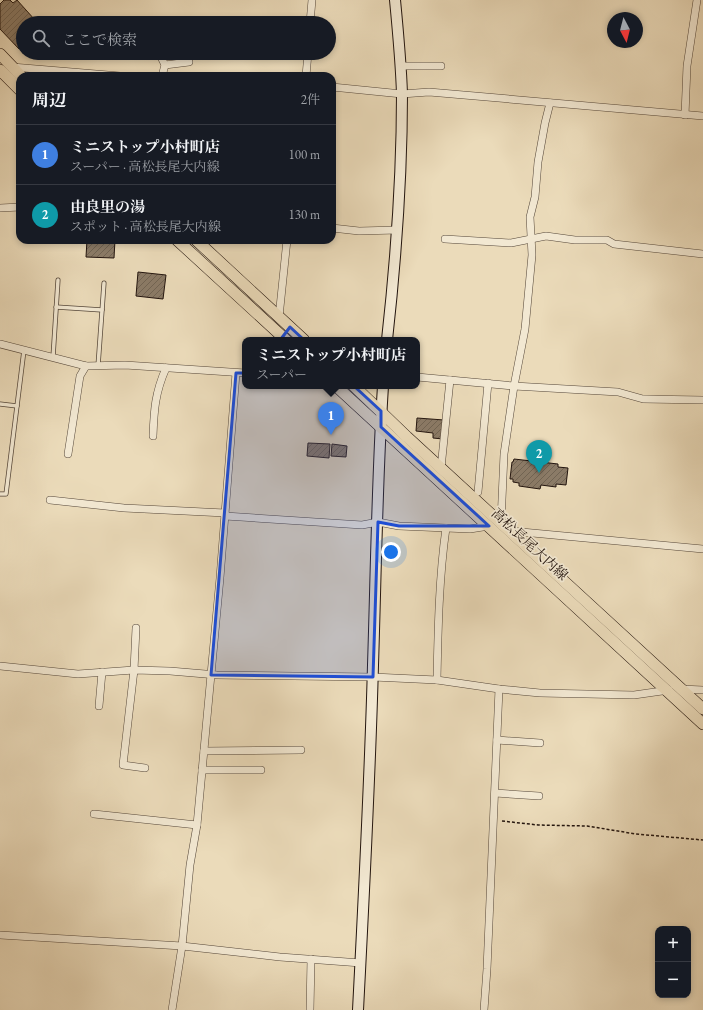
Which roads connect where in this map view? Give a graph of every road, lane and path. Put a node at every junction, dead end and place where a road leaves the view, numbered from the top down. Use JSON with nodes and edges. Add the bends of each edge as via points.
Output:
{"nodes":[{"id":1,"x":312,"y":0,"type":"edge"},
{"id":2,"x":395,"y":0,"type":"edge"},
{"id":3,"x":697,"y":0,"type":"edge"},
{"id":4,"x":311,"y":16,"type":"edge"},
{"id":5,"x":0,"y":54,"type":"edge"},
{"id":6,"x":162,"y":60,"type":"edge"},
{"id":7,"x":307,"y":60,"type":"edge"},
{"id":8,"x":189,"y":62,"type":"dead end"},
{"id":9,"x":165,"y":65,"type":"junction"},
{"id":10,"x":0,"y":66,"type":"edge"},
{"id":11,"x":401,"y":66,"type":"junction"},
{"id":12,"x":441,"y":66,"type":"dead end"},
{"id":13,"x":12,"y":67,"type":"junction"},
{"id":14,"x":0,"y":70,"type":"edge"},
{"id":15,"x":17,"y":72,"type":"edge"},
{"id":16,"x":72,"y":72,"type":"edge"},
{"id":17,"x":163,"y":72,"type":"edge"},
{"id":18,"x":306,"y":72,"type":"edge"},
{"id":19,"x":16,"y":86,"type":"edge"},
{"id":20,"x":336,"y":87,"type":"edge"},
{"id":21,"x":402,"y":94,"type":"junction"},
{"id":22,"x":550,"y":103,"type":"junction"},
{"id":23,"x":685,"y":114,"type":"junction"},
{"id":24,"x":703,"y":116,"type":"edge"},
{"id":25,"x":16,"y":207,"type":"edge"},
{"id":26,"x":0,"y":208,"type":"edge"},
{"id":27,"x":336,"y":228,"type":"edge"},
{"id":28,"x":397,"y":230,"type":"junction"},
{"id":29,"x":445,"y":239,"type":"dead end"},
{"id":30,"x":531,"y":239,"type":"junction"},
{"id":31,"x":181,"y":244,"type":"edge"},
{"id":32,"x":200,"y":244,"type":"edge"},
{"id":33,"x":287,"y":244,"type":"edge"},
{"id":34,"x":703,"y":254,"type":"edge"},
{"id":35,"x":58,"y":280,"type":"dead end"},
{"id":36,"x":104,"y":283,"type":"dead end"},
{"id":37,"x":56,"y":307,"type":"junction"},
{"id":38,"x":102,"y":310,"type":"junction"},
{"id":39,"x":279,"y":317,"type":"junction"},
{"id":40,"x":290,"y":327,"type":"junction"},
{"id":41,"x":281,"y":337,"type":"edge"},
{"id":42,"x":284,"y":337,"type":"edge"},
{"id":43,"x":301,"y":337,"type":"edge"},
{"id":44,"x":387,"y":337,"type":"edge"},
{"id":45,"x":0,"y":344,"type":"edge"},
{"id":46,"x":24,"y":350,"type":"junction"},
{"id":47,"x":53,"y":357,"type":"junction"},
{"id":48,"x":86,"y":366,"type":"junction"},
{"id":49,"x":98,"y":366,"type":"junction"},
{"id":50,"x":166,"y":368,"type":"junction"},
{"id":51,"x":236,"y":373,"type":"junction"},
{"id":52,"x":242,"y":373,"type":"edge"},
{"id":53,"x":420,"y":377,"type":"edge"},
{"id":54,"x":450,"y":380,"type":"junction"},
{"id":55,"x":488,"y":383,"type":"junction"},
{"id":56,"x":514,"y":386,"type":"junction"},
{"id":57,"x":339,"y":389,"type":"edge"},
{"id":58,"x":357,"y":389,"type":"edge"},
{"id":59,"x":382,"y":389,"type":"edge"},
{"id":60,"x":703,"y":400,"type":"edge"},
{"id":61,"x":0,"y":404,"type":"edge"},
{"id":62,"x":17,"y":406,"type":"junction"},
{"id":63,"x":381,"y":411,"type":"junction"},
{"id":64,"x":380,"y":427,"type":"junction"},
{"id":65,"x":153,"y":436,"type":"dead end"},
{"id":66,"x":68,"y":454,"type":"dead end"},
{"id":67,"x":441,"y":468,"type":"junction"},
{"id":68,"x":478,"y":492,"type":"dead end"},
{"id":69,"x":0,"y":494,"type":"edge"},
{"id":70,"x":50,"y":500,"type":"dead end"},
{"id":71,"x":225,"y":515,"type":"junction"},
{"id":72,"x":378,"y":522,"type":"junction"},
{"id":73,"x":501,"y":522,"type":"junction"},
{"id":74,"x":489,"y":526,"type":"junction"},
{"id":75,"x":446,"y":528,"type":"junction"},
{"id":76,"x":511,"y":531,"type":"junction"},
{"id":77,"x":703,"y":549,"type":"edge"},
{"id":78,"x":136,"y":628,"type":"dead end"},
{"id":79,"x":0,"y":666,"type":"edge"},
{"id":80,"x":134,"y":670,"type":"junction"},
{"id":81,"x":102,"y":672,"type":"junction"},
{"id":82,"x":211,"y":675,"type":"junction"},
{"id":83,"x":373,"y":677,"type":"junction"},
{"id":84,"x":437,"y":680,"type":"junction"},
{"id":85,"x":499,"y":689,"type":"junction"},
{"id":86,"x":683,"y":689,"type":"junction"},
{"id":87,"x":703,"y":690,"type":"edge"},
{"id":88,"x":667,"y":691,"type":"junction"},
{"id":89,"x":99,"y":706,"type":"dead end"},
{"id":90,"x":703,"y":709,"type":"edge"},
{"id":91,"x":703,"y":724,"type":"edge"},
{"id":92,"x":497,"y":740,"type":"junction"},
{"id":93,"x":540,"y":742,"type":"dead end"},
{"id":94,"x":301,"y":750,"type":"dead end"},
{"id":95,"x":204,"y":751,"type":"junction"},
{"id":96,"x":145,"y":768,"type":"dead end"},
{"id":97,"x":202,"y":770,"type":"junction"},
{"id":98,"x":261,"y":770,"type":"dead end"},
{"id":99,"x":495,"y":793,"type":"junction"},
{"id":100,"x":539,"y":796,"type":"dead end"},
{"id":101,"x":94,"y":814,"type":"dead end"},
{"id":102,"x":494,"y":821,"type":"junction"},
{"id":103,"x":197,"y":825,"type":"junction"},
{"id":104,"x":703,"y":840,"type":"edge"},
{"id":105,"x":0,"y":935,"type":"edge"},
{"id":106,"x":182,"y":946,"type":"junction"},
{"id":107,"x":310,"y":959,"type":"junction"},
{"id":108,"x":361,"y":963,"type":"junction"},
{"id":109,"x":172,"y":1010,"type":"edge"},
{"id":110,"x":310,"y":1010,"type":"edge"},
{"id":111,"x":358,"y":1010,"type":"edge"},
{"id":112,"x":484,"y":1010,"type":"edge"}],
"edges":[{"from":1,"to":4,"type":"street"},
{"from":2,"to":11,"type":"street"},
{"from":3,"to":23,"type":"street","via":[[687,66]]},
{"from":5,"to":13,"type":"main road"},
{"from":6,"to":9,"type":"street"},
{"from":7,"to":18,"type":"street"},
{"from":8,"to":9,"type":"street"},
{"from":9,"to":17,"type":"street"},
{"from":10,"to":13,"type":"street"},
{"from":11,"to":12,"type":"street"},
{"from":11,"to":21,"type":"street"},
{"from":13,"to":15,"type":"main road"},
{"from":13,"to":16,"type":"street"},
{"from":14,"to":19,"type":"main road"},
{"from":20,"to":21,"type":"street"},
{"from":21,"to":22,"type":"street","via":[[430,92]]},
{"from":21,"to":28,"type":"street"},
{"from":22,"to":23,"type":"street"},
{"from":22,"to":30,"type":"street","via":[[530,217]]},
{"from":23,"to":24,"type":"street"},
{"from":25,"to":26,"type":"street"},
{"from":27,"to":28,"type":"street"},
{"from":28,"to":44,"type":"street"},
{"from":29,"to":30,"type":"street","via":[[512,243]]},
{"from":30,"to":34,"type":"street","via":[[546,236],[575,240],[607,240],[614,244]]},
{"from":30,"to":56,"type":"street","via":[[532,256],[525,329]]},
{"from":31,"to":41,"type":"main road"},
{"from":32,"to":39,"type":"main road"},
{"from":33,"to":39,"type":"street"},
{"from":35,"to":37,"type":"lane"},
{"from":36,"to":38,"type":"lane"},
{"from":37,"to":38,"type":"lane"},
{"from":37,"to":47,"type":"lane"},
{"from":38,"to":49,"type":"lane"},
{"from":39,"to":40,"type":"main road"},
{"from":40,"to":42,"type":"street"},
{"from":40,"to":43,"type":"main road"},
{"from":45,"to":46,"type":"street"},
{"from":46,"to":47,"type":"street"},
{"from":46,"to":62,"type":"lane"},
{"from":47,"to":48,"type":"street"},
{"from":48,"to":49,"type":"street"},
{"from":48,"to":66,"type":"street","via":[[80,376]]},
{"from":49,"to":50,"type":"street"},
{"from":50,"to":51,"type":"street"},
{"from":50,"to":65,"type":"street","via":[[155,403]]},
{"from":51,"to":52,"type":"street"},
{"from":51,"to":71,"type":"street"},
{"from":53,"to":54,"type":"street"},
{"from":54,"to":55,"type":"street"},
{"from":54,"to":67,"type":"street"},
{"from":55,"to":56,"type":"street"},
{"from":55,"to":68,"type":"street"},
{"from":56,"to":60,"type":"street","via":[[618,392],[643,399]]},
{"from":56,"to":73,"type":"street","via":[[504,454]]},
{"from":57,"to":64,"type":"main road","name":"高松長尾大内線"},
{"from":58,"to":63,"type":"main road","name":"高松長尾大内線"},
{"from":59,"to":63,"type":"street"},
{"from":61,"to":62,"type":"lane"},
{"from":62,"to":69,"type":"lane","via":[[6,494]]},
{"from":63,"to":64,"type":"street"},
{"from":63,"to":67,"type":"main road","name":"高松長尾大内線"},
{"from":64,"to":72,"type":"street"},
{"from":64,"to":74,"type":"main road","name":"高松長尾大内線"},
{"from":67,"to":73,"type":"main road","name":"高松長尾大内線"},
{"from":70,"to":71,"type":"street"},
{"from":71,"to":72,"type":"street","via":[[362,525]]},
{"from":71,"to":82,"type":"street"},
{"from":72,"to":75,"type":"street","via":[[399,526]]},
{"from":72,"to":83,"type":"street"},
{"from":73,"to":76,"type":"main road","name":"高松長尾大内線"},
{"from":74,"to":75,"type":"street","via":[[470,529]]},
{"from":74,"to":88,"type":"main road","name":"高松長尾大内線"},
{"from":75,"to":84,"type":"street","via":[[438,623]]},
{"from":76,"to":77,"type":"street"},
{"from":76,"to":86,"type":"main road","name":"高松長尾大内線"},
{"from":78,"to":80,"type":"street"},
{"from":79,"to":81,"type":"street","via":[[78,674]]},
{"from":80,"to":81,"type":"street"},
{"from":80,"to":82,"type":"street"},
{"from":80,"to":96,"type":"street","via":[[123,765]]},
{"from":81,"to":89,"type":"street"},
{"from":82,"to":83,"type":"street"},
{"from":82,"to":95,"type":"street"},
{"from":83,"to":84,"type":"street"},
{"from":83,"to":108,"type":"street"},
{"from":84,"to":85,"type":"street"},
{"from":85,"to":88,"type":"street","via":[[540,693],[634,695]]},
{"from":85,"to":92,"type":"street"},
{"from":86,"to":87,"type":"street"},
{"from":86,"to":88,"type":"street"},
{"from":86,"to":90,"type":"main road","name":"高松長尾大内線"},
{"from":88,"to":91,"type":"main road","name":"高松長尾大内線"},
{"from":92,"to":93,"type":"street"},
{"from":92,"to":99,"type":"street"},
{"from":94,"to":95,"type":"street"},
{"from":95,"to":97,"type":"street"},
{"from":97,"to":98,"type":"street"},
{"from":97,"to":103,"type":"street"},
{"from":99,"to":100,"type":"street"},
{"from":99,"to":102,"type":"street"},
{"from":101,"to":103,"type":"street"},
{"from":102,"to":104,"type":"path","via":[[587,826],[636,834]]},
{"from":102,"to":112,"type":"street"},
{"from":103,"to":106,"type":"street","via":[[190,865]]},
{"from":105,"to":106,"type":"street"},
{"from":106,"to":107,"type":"street"},
{"from":106,"to":109,"type":"street"},
{"from":107,"to":108,"type":"street"},
{"from":107,"to":110,"type":"street"},
{"from":108,"to":111,"type":"street"}]}
